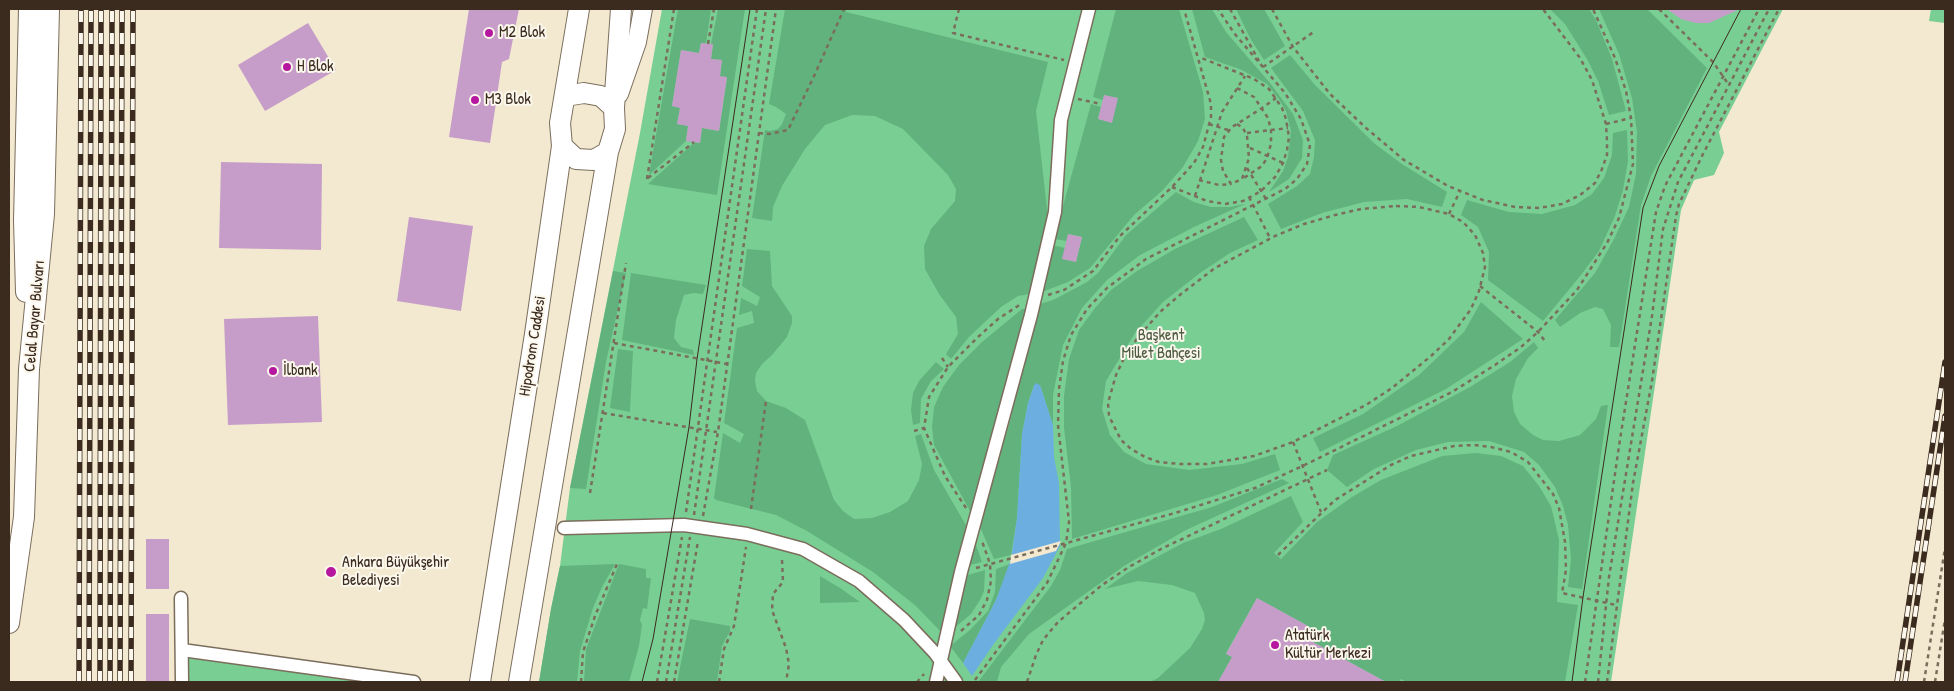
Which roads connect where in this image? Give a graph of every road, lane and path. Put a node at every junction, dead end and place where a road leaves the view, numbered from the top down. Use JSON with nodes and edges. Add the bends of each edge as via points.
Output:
{"nodes":[{"id":1,"x":29,"y":9,"type":"edge"},
{"id":2,"x":49,"y":9,"type":"edge"},
{"id":3,"x":580,"y":9,"type":"edge"},
{"id":4,"x":621,"y":9,"type":"edge"},
{"id":5,"x":643,"y":9,"type":"edge"},
{"id":6,"x":674,"y":9,"type":"edge"},
{"id":7,"x":714,"y":9,"type":"edge"},
{"id":8,"x":757,"y":9,"type":"edge"},
{"id":9,"x":766,"y":9,"type":"edge"},
{"id":10,"x":776,"y":9,"type":"edge"},
{"id":11,"x":844,"y":9,"type":"edge"},
{"id":12,"x":959,"y":9,"type":"edge"},
{"id":13,"x":1089,"y":9,"type":"edge"},
{"id":14,"x":1184,"y":9,"type":"edge"},
{"id":15,"x":1218,"y":9,"type":"edge"},
{"id":16,"x":1230,"y":9,"type":"edge"},
{"id":17,"x":1272,"y":9,"type":"edge"},
{"id":18,"x":1543,"y":9,"type":"edge"},
{"id":19,"x":1593,"y":9,"type":"edge"},
{"id":20,"x":1660,"y":9,"type":"edge"},
{"id":21,"x":1759,"y":9,"type":"edge"},
{"id":22,"x":1769,"y":9,"type":"edge"},
{"id":23,"x":1779,"y":9,"type":"edge"},
{"id":24,"x":1315,"y":30,"type":"dead end"},
{"id":25,"x":708,"y":44,"type":"dead end"},
{"id":26,"x":1293,"y":47,"type":"junction"},
{"id":27,"x":1199,"y":57,"type":"junction"},
{"id":28,"x":1075,"y":62,"type":"junction"},
{"id":29,"x":1263,"y":68,"type":"junction"},
{"id":30,"x":1245,"y":76,"type":"junction"},
{"id":31,"x":1723,"y":77,"type":"junction"},
{"id":32,"x":1729,"y":85,"type":"junction"},
{"id":33,"x":1238,"y":88,"type":"junction"},
{"id":34,"x":565,"y":96,"type":"junction"},
{"id":35,"x":1067,"y":96,"type":"junction"},
{"id":36,"x":1276,"y":98,"type":"junction"},
{"id":37,"x":1102,"y":104,"type":"dead end"},
{"id":38,"x":614,"y":108,"type":"junction"},
{"id":39,"x":1262,"y":108,"type":"junction"},
{"id":40,"x":1631,"y":118,"type":"junction"},
{"id":41,"x":1209,"y":124,"type":"junction"},
{"id":42,"x":1236,"y":124,"type":"junction"},
{"id":43,"x":1606,"y":124,"type":"junction"},
{"id":44,"x":1217,"y":127,"type":"junction"},
{"id":45,"x":1288,"y":128,"type":"junction"},
{"id":46,"x":1228,"y":130,"type":"junction"},
{"id":47,"x":1271,"y":130,"type":"junction"},
{"id":48,"x":758,"y":132,"type":"junction"},
{"id":49,"x":1246,"y":134,"type":"junction"},
{"id":50,"x":694,"y":142,"type":"dead end"},
{"id":51,"x":562,"y":146,"type":"junction"},
{"id":52,"x":1250,"y":148,"type":"junction"},
{"id":53,"x":608,"y":152,"type":"junction"},
{"id":54,"x":1268,"y":156,"type":"junction"},
{"id":55,"x":1284,"y":163,"type":"junction"},
{"id":56,"x":1247,"y":168,"type":"junction"},
{"id":57,"x":1251,"y":174,"type":"junction"},
{"id":58,"x":1242,"y":179,"type":"junction"},
{"id":59,"x":1199,"y":180,"type":"junction"},
{"id":60,"x":1231,"y":184,"type":"junction"},
{"id":61,"x":1172,"y":187,"type":"junction"},
{"id":62,"x":1261,"y":190,"type":"junction"},
{"id":63,"x":1460,"y":191,"type":"junction"},
{"id":64,"x":1195,"y":196,"type":"junction"},
{"id":65,"x":1249,"y":197,"type":"junction"},
{"id":66,"x":1266,"y":199,"type":"junction"},
{"id":67,"x":1253,"y":205,"type":"junction"},
{"id":68,"x":1449,"y":214,"type":"junction"},
{"id":69,"x":1270,"y":238,"type":"junction"},
{"id":70,"x":626,"y":262,"type":"dead end"},
{"id":71,"x":1480,"y":286,"type":"junction"},
{"id":72,"x":1041,"y":298,"type":"dead end"},
{"id":73,"x":1027,"y":302,"type":"dead end"},
{"id":74,"x":1538,"y":332,"type":"junction"},
{"id":75,"x":1545,"y":341,"type":"dead end"},
{"id":76,"x":614,"y":343,"type":"junction"},
{"id":77,"x":942,"y":358,"type":"dead end"},
{"id":78,"x":706,"y":361,"type":"junction"},
{"id":79,"x":717,"y":362,"type":"junction"},
{"id":80,"x":727,"y":364,"type":"junction"},
{"id":81,"x":948,"y":367,"type":"junction"},
{"id":82,"x":29,"y":369,"type":"junction"},
{"id":83,"x":766,"y":401,"type":"dead end"},
{"id":84,"x":603,"y":413,"type":"junction"},
{"id":85,"x":924,"y":428,"type":"junction"},
{"id":86,"x":697,"y":429,"type":"junction"},
{"id":87,"x":707,"y":430,"type":"junction"},
{"id":88,"x":914,"y":431,"type":"dead end"},
{"id":89,"x":718,"y":432,"type":"junction"},
{"id":90,"x":1293,"y":442,"type":"junction"},
{"id":91,"x":1302,"y":466,"type":"junction"},
{"id":92,"x":1327,"y":470,"type":"dead end"},
{"id":93,"x":1307,"y":479,"type":"junction"},
{"id":94,"x":590,"y":493,"type":"dead end"},
{"id":95,"x":751,"y":509,"type":"dead end"},
{"id":96,"x":966,"y":510,"type":"dead end"},
{"id":97,"x":1321,"y":512,"type":"junction"},
{"id":98,"x":692,"y":526,"type":"junction"},
{"id":99,"x":564,"y":528,"type":"dead end"},
{"id":100,"x":1066,"y":543,"type":"junction"},
{"id":101,"x":746,"y":547,"type":"dead end"},
{"id":102,"x":1945,"y":548,"type":"edge"},
{"id":103,"x":1278,"y":555,"type":"dead end"},
{"id":104,"x":782,"y":560,"type":"dead end"},
{"id":105,"x":617,"y":564,"type":"dead end"},
{"id":106,"x":961,"y":572,"type":"junction"},
{"id":107,"x":181,"y":598,"type":"dead end"},
{"id":108,"x":1597,"y":600,"type":"junction"},
{"id":109,"x":1606,"y":602,"type":"junction"},
{"id":110,"x":1616,"y":605,"type":"junction"},
{"id":111,"x":1945,"y":618,"type":"edge"},
{"id":112,"x":9,"y":623,"type":"edge"},
{"id":113,"x":182,"y":650,"type":"junction"},
{"id":114,"x":942,"y":662,"type":"junction"},
{"id":115,"x":975,"y":680,"type":"dead end"},
{"id":116,"x":182,"y":682,"type":"edge"},
{"id":117,"x":414,"y":682,"type":"edge"},
{"id":118,"x":480,"y":682,"type":"edge"},
{"id":119,"x":519,"y":682,"type":"edge"},
{"id":120,"x":580,"y":682,"type":"edge"},
{"id":121,"x":657,"y":682,"type":"edge"},
{"id":122,"x":666,"y":682,"type":"edge"},
{"id":123,"x":674,"y":682,"type":"edge"},
{"id":124,"x":719,"y":682,"type":"edge"},
{"id":125,"x":786,"y":682,"type":"edge"},
{"id":126,"x":936,"y":682,"type":"edge"},
{"id":127,"x":956,"y":682,"type":"edge"},
{"id":128,"x":1027,"y":682,"type":"edge"},
{"id":129,"x":1586,"y":682,"type":"edge"},
{"id":130,"x":1598,"y":682,"type":"edge"},
{"id":131,"x":1607,"y":682,"type":"edge"},
{"id":132,"x":1924,"y":682,"type":"edge"},
{"id":133,"x":1935,"y":682,"type":"edge"}],
"edges":[{"from":1,"to":82,"type":"main road","via":[[24,220]]},
{"from":2,"to":82,"type":"main road","name":"Celal Bayar Bulvarı","via":[[44,214]]},
{"from":3,"to":34,"type":"main road","name":"Hipodrom Caddesi"},
{"from":4,"to":38,"type":"main road"},
{"from":5,"to":38,"type":"street","via":[[637,42]]},
{"from":6,"to":50,"type":"path","via":[[647,179]]},
{"from":7,"to":25,"type":"path"},
{"from":8,"to":78,"type":"path"},
{"from":9,"to":79,"type":"path"},
{"from":10,"to":48,"type":"path"},
{"from":11,"to":48,"type":"path","via":[[788,130],[769,134]]},
{"from":12,"to":28,"type":"path","via":[[953,33]]},
{"from":13,"to":28,"type":"street"},
{"from":14,"to":27,"type":"path"},
{"from":15,"to":29,"type":"path"},
{"from":16,"to":29,"type":"path"},
{"from":17,"to":26,"type":"path"},
{"from":18,"to":43,"type":"path","via":[[1580,58],[1592,80]]},
{"from":19,"to":40,"type":"path","via":[[1615,58]]},
{"from":20,"to":31,"type":"path"},
{"from":21,"to":31,"type":"path"},
{"from":22,"to":32,"type":"path"},
{"from":23,"to":110,"type":"path","via":[[1679,204]]},
{"from":24,"to":26,"type":"path"},
{"from":26,"to":29,"type":"path"},
{"from":26,"to":63,"type":"path","via":[[1330,94],[1366,128],[1404,160]]},
{"from":27,"to":30,"type":"path"},
{"from":27,"to":41,"type":"path","via":[[1211,104]]},
{"from":28,"to":35,"type":"street"},
{"from":29,"to":66,"type":"path","via":[[1285,92],[1301,119],[1310,145],[1307,164],[1298,178]]},
{"from":30,"to":33,"type":"path"},
{"from":30,"to":36,"type":"path","via":[[1269,89]]},
{"from":31,"to":32,"type":"path"},
{"from":31,"to":108,"type":"path","via":[[1665,186],[1656,212]]},
{"from":32,"to":109,"type":"path","via":[[1678,182],[1662,229],[1652,316]]},
{"from":33,"to":39,"type":"path","via":[[1254,97]]},
{"from":33,"to":44,"type":"path","via":[[1222,112]]},
{"from":34,"to":38,"type":"main road","via":[[584,93],[601,96]]},
{"from":34,"to":51,"type":"main road","name":"Hipodrom Caddesi","via":[[560,123]]},
{"from":35,"to":37,"type":"path"},
{"from":35,"to":106,"type":"street","via":[[1061,120],[1055,212],[1031,315]]},
{"from":36,"to":39,"type":"path"},
{"from":36,"to":45,"type":"path"},
{"from":38,"to":53,"type":"main road","via":[[615,129]]},
{"from":39,"to":42,"type":"path"},
{"from":39,"to":47,"type":"path"},
{"from":40,"to":43,"type":"path"},
{"from":40,"to":74,"type":"path","via":[[1633,164],[1619,218],[1608,244],[1590,273]]},
{"from":41,"to":44,"type":"path"},
{"from":41,"to":61,"type":"path","via":[[1203,147],[1194,163]]},
{"from":42,"to":46,"type":"path"},
{"from":42,"to":49,"type":"path"},
{"from":43,"to":63,"type":"path","via":[[1607,155],[1595,183],[1562,204],[1539,208],[1515,207]]},
{"from":44,"to":46,"type":"path"},
{"from":44,"to":59,"type":"path"},
{"from":45,"to":47,"type":"path"},
{"from":45,"to":55,"type":"path"},
{"from":46,"to":60,"type":"path","via":[[1221,160]]},
{"from":47,"to":49,"type":"path"},
{"from":47,"to":54,"type":"path"},
{"from":48,"to":80,"type":"path"},
{"from":49,"to":52,"type":"path"},
{"from":51,"to":53,"type":"main road","via":[[576,159],[594,160]]},
{"from":51,"to":118,"type":"main road","name":"Hipodrom Caddesi"},
{"from":52,"to":54,"type":"path"},
{"from":52,"to":56,"type":"path"},
{"from":53,"to":119,"type":"main road"},
{"from":54,"to":55,"type":"path"},
{"from":54,"to":57,"type":"path","via":[[1262,166]]},
{"from":55,"to":62,"type":"path"},
{"from":56,"to":57,"type":"path"},
{"from":56,"to":58,"type":"path"},
{"from":57,"to":58,"type":"path"},
{"from":57,"to":62,"type":"path"},
{"from":58,"to":60,"type":"path"},
{"from":59,"to":60,"type":"path"},
{"from":59,"to":64,"type":"path"},
{"from":61,"to":64,"type":"path"},
{"from":61,"to":72,"type":"path","via":[[1120,236],[1088,276],[1064,290]]},
{"from":62,"to":65,"type":"path"},
{"from":62,"to":66,"type":"path"},
{"from":63,"to":68,"type":"path"},
{"from":64,"to":65,"type":"path","via":[[1225,204]]},
{"from":65,"to":67,"type":"path"},
{"from":66,"to":67,"type":"path"},
{"from":67,"to":69,"type":"path"},
{"from":67,"to":100,"type":"path","via":[[1129,270],[1087,309],[1072,335],[1063,361],[1059,389],[1058,425],[1069,522]]},
{"from":68,"to":69,"type":"path","via":[[1418,207],[1361,209],[1335,214]]},
{"from":68,"to":71,"type":"path","via":[[1476,235],[1485,267]]},
{"from":69,"to":90,"type":"path","via":[[1215,268],[1160,312],[1127,352],[1111,390],[1109,416],[1121,440],[1131,449],[1166,463],[1207,464],[1254,456]]},
{"from":70,"to":76,"type":"path"},
{"from":71,"to":74,"type":"path"},
{"from":71,"to":90,"type":"path","via":[[1464,320],[1414,371],[1366,406]]},
{"from":73,"to":81,"type":"path","via":[[998,319]]},
{"from":74,"to":75,"type":"path"},
{"from":74,"to":91,"type":"path","via":[[1521,347],[1452,392]]},
{"from":76,"to":78,"type":"path"},
{"from":76,"to":84,"type":"path"},
{"from":77,"to":81,"type":"path"},
{"from":78,"to":79,"type":"path"},
{"from":78,"to":86,"type":"path"},
{"from":79,"to":80,"type":"path"},
{"from":79,"to":87,"type":"path"},
{"from":80,"to":89,"type":"path"},
{"from":81,"to":85,"type":"path","via":[[929,397]]},
{"from":82,"to":112,"type":"main road","name":"Celal Bayar Bulvarı","via":[[24,517]]},
{"from":83,"to":95,"type":"path"},
{"from":84,"to":86,"type":"path"},
{"from":84,"to":94,"type":"path"},
{"from":85,"to":88,"type":"path"},
{"from":85,"to":96,"type":"path","via":[[945,476]]},
{"from":86,"to":87,"type":"path"},
{"from":86,"to":98,"type":"path"},
{"from":87,"to":89,"type":"path"},
{"from":87,"to":98,"type":"path"},
{"from":89,"to":98,"type":"path"},
{"from":90,"to":91,"type":"path"},
{"from":91,"to":93,"type":"path"},
{"from":91,"to":100,"type":"path","via":[[1255,488]]},
{"from":92,"to":93,"type":"path"},
{"from":93,"to":97,"type":"path"},
{"from":93,"to":128,"type":"path","via":[[1161,549],[1102,585],[1058,622],[1043,640]]},
{"from":97,"to":103,"type":"path"},
{"from":97,"to":108,"type":"path","via":[[1375,473],[1411,456],[1474,445],[1511,452],[1535,470],[1559,508],[1566,570],[1562,593]]},
{"from":98,"to":99,"type":"street"},
{"from":98,"to":114,"type":"street","via":[[747,534],[803,549],[859,581],[904,620]]},
{"from":98,"to":121,"type":"path"},
{"from":98,"to":122,"type":"path"},
{"from":98,"to":123,"type":"path"},
{"from":100,"to":106,"type":"path"},
{"from":100,"to":115,"type":"path","via":[[1047,583]]},
{"from":101,"to":124,"type":"path","via":[[734,626],[724,649]]},
{"from":102,"to":132,"type":"path"},
{"from":104,"to":125,"type":"path","via":[[783,582],[772,594],[772,610],[786,648],[789,664]]},
{"from":105,"to":120,"type":"path","via":[[583,652]]},
{"from":106,"to":114,"type":"street"},
{"from":107,"to":113,"type":"street"},
{"from":108,"to":109,"type":"path"},
{"from":108,"to":129,"type":"path"},
{"from":109,"to":110,"type":"path"},
{"from":109,"to":130,"type":"path"},
{"from":110,"to":131,"type":"path"},
{"from":111,"to":133,"type":"path"},
{"from":113,"to":116,"type":"street"},
{"from":113,"to":117,"type":"street"},
{"from":114,"to":126,"type":"street"},
{"from":114,"to":127,"type":"street"}]}
